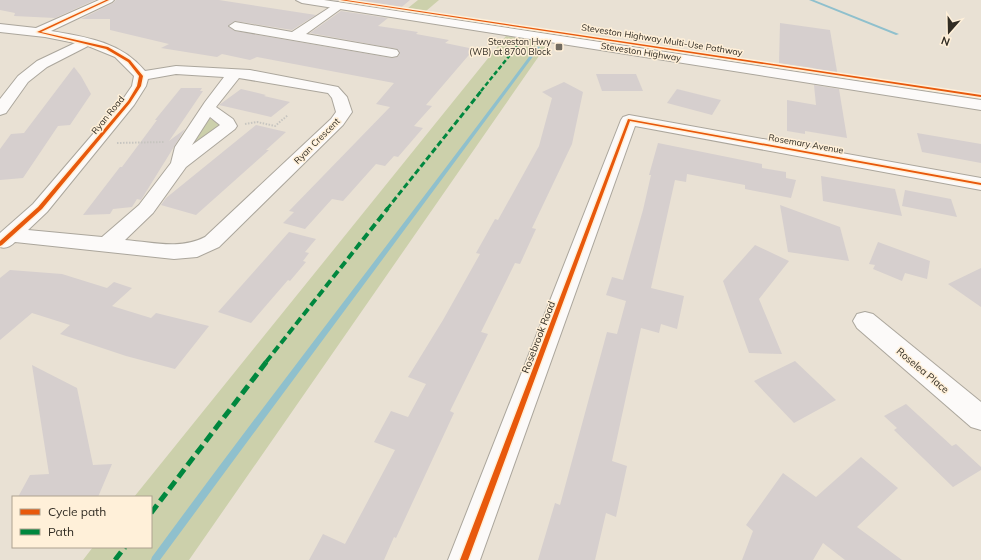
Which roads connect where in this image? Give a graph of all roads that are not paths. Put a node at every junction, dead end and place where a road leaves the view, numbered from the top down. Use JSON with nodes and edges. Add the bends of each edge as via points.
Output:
{"nodes":[{"id":1,"x":108,"y":0,"type":"edge"},
{"id":2,"x":302,"y":0,"type":"edge"},
{"id":3,"x":338,"y":6,"type":"junction"},
{"id":4,"x":235,"y":26,"type":"dead end"},
{"id":5,"x":0,"y":28,"type":"edge"},
{"id":6,"x":38,"y":32,"type":"junction"},
{"id":7,"x":295,"y":36,"type":"junction"},
{"id":8,"x":85,"y":43,"type":"junction"},
{"id":9,"x":392,"y":53,"type":"dead end"},
{"id":10,"x":235,"y":73,"type":"junction"},
{"id":11,"x":141,"y":76,"type":"junction"},
{"id":12,"x":981,"y":105,"type":"edge"},
{"id":13,"x":208,"y":109,"type":"junction"},
{"id":14,"x":0,"y":110,"type":"edge"},
{"id":15,"x":629,"y":120,"type":"joint"},
{"id":16,"x":180,"y":164,"type":"junction"},
{"id":17,"x":981,"y":184,"type":"edge"},
{"id":18,"x":6,"y":239,"type":"edge"},
{"id":19,"x":106,"y":245,"type":"junction"},
{"id":20,"x":865,"y":322,"type":"dead end"},
{"id":21,"x":981,"y":418,"type":"edge"},
{"id":22,"x":464,"y":560,"type":"edge"}],
"edges":[{"from":1,"to":6,"type":"street"},
{"from":2,"to":3,"type":"street","name":"Steveston Highway"},
{"from":3,"to":7,"type":"street"},
{"from":3,"to":12,"type":"street","name":"Steveston Highway"},
{"from":4,"to":7,"type":"street"},
{"from":5,"to":6,"type":"street"},
{"from":6,"to":8,"type":"street"},
{"from":7,"to":9,"type":"street"},
{"from":8,"to":11,"type":"street","via":[[107,48],[120,55],[129,61]]},
{"from":8,"to":14,"type":"street","via":[[42,64],[23,78]]},
{"from":10,"to":11,"type":"street","name":"Ryan Crescent","via":[[171,71]]},
{"from":10,"to":13,"type":"street"},
{"from":10,"to":19,"type":"street","name":"Ryan Crescent","via":[[329,89],[337,93],[344,112],[337,122],[198,256]]},
{"from":11,"to":18,"type":"street","name":"Ryan Road","via":[[139,86],[129,102],[40,208]]},
{"from":13,"to":16,"type":"street","via":[[183,147]]},
{"from":13,"to":16,"type":"street","via":[[229,126]]},
{"from":15,"to":17,"type":"street","name":"Rosemary Avenue"},
{"from":15,"to":22,"type":"street","name":"Rosebrook Road"},
{"from":16,"to":19,"type":"street","via":[[146,209]]},
{"from":18,"to":19,"type":"street","name":"Ryan Crescent"},
{"from":20,"to":21,"type":"street","name":"Roselea Place"}]}
